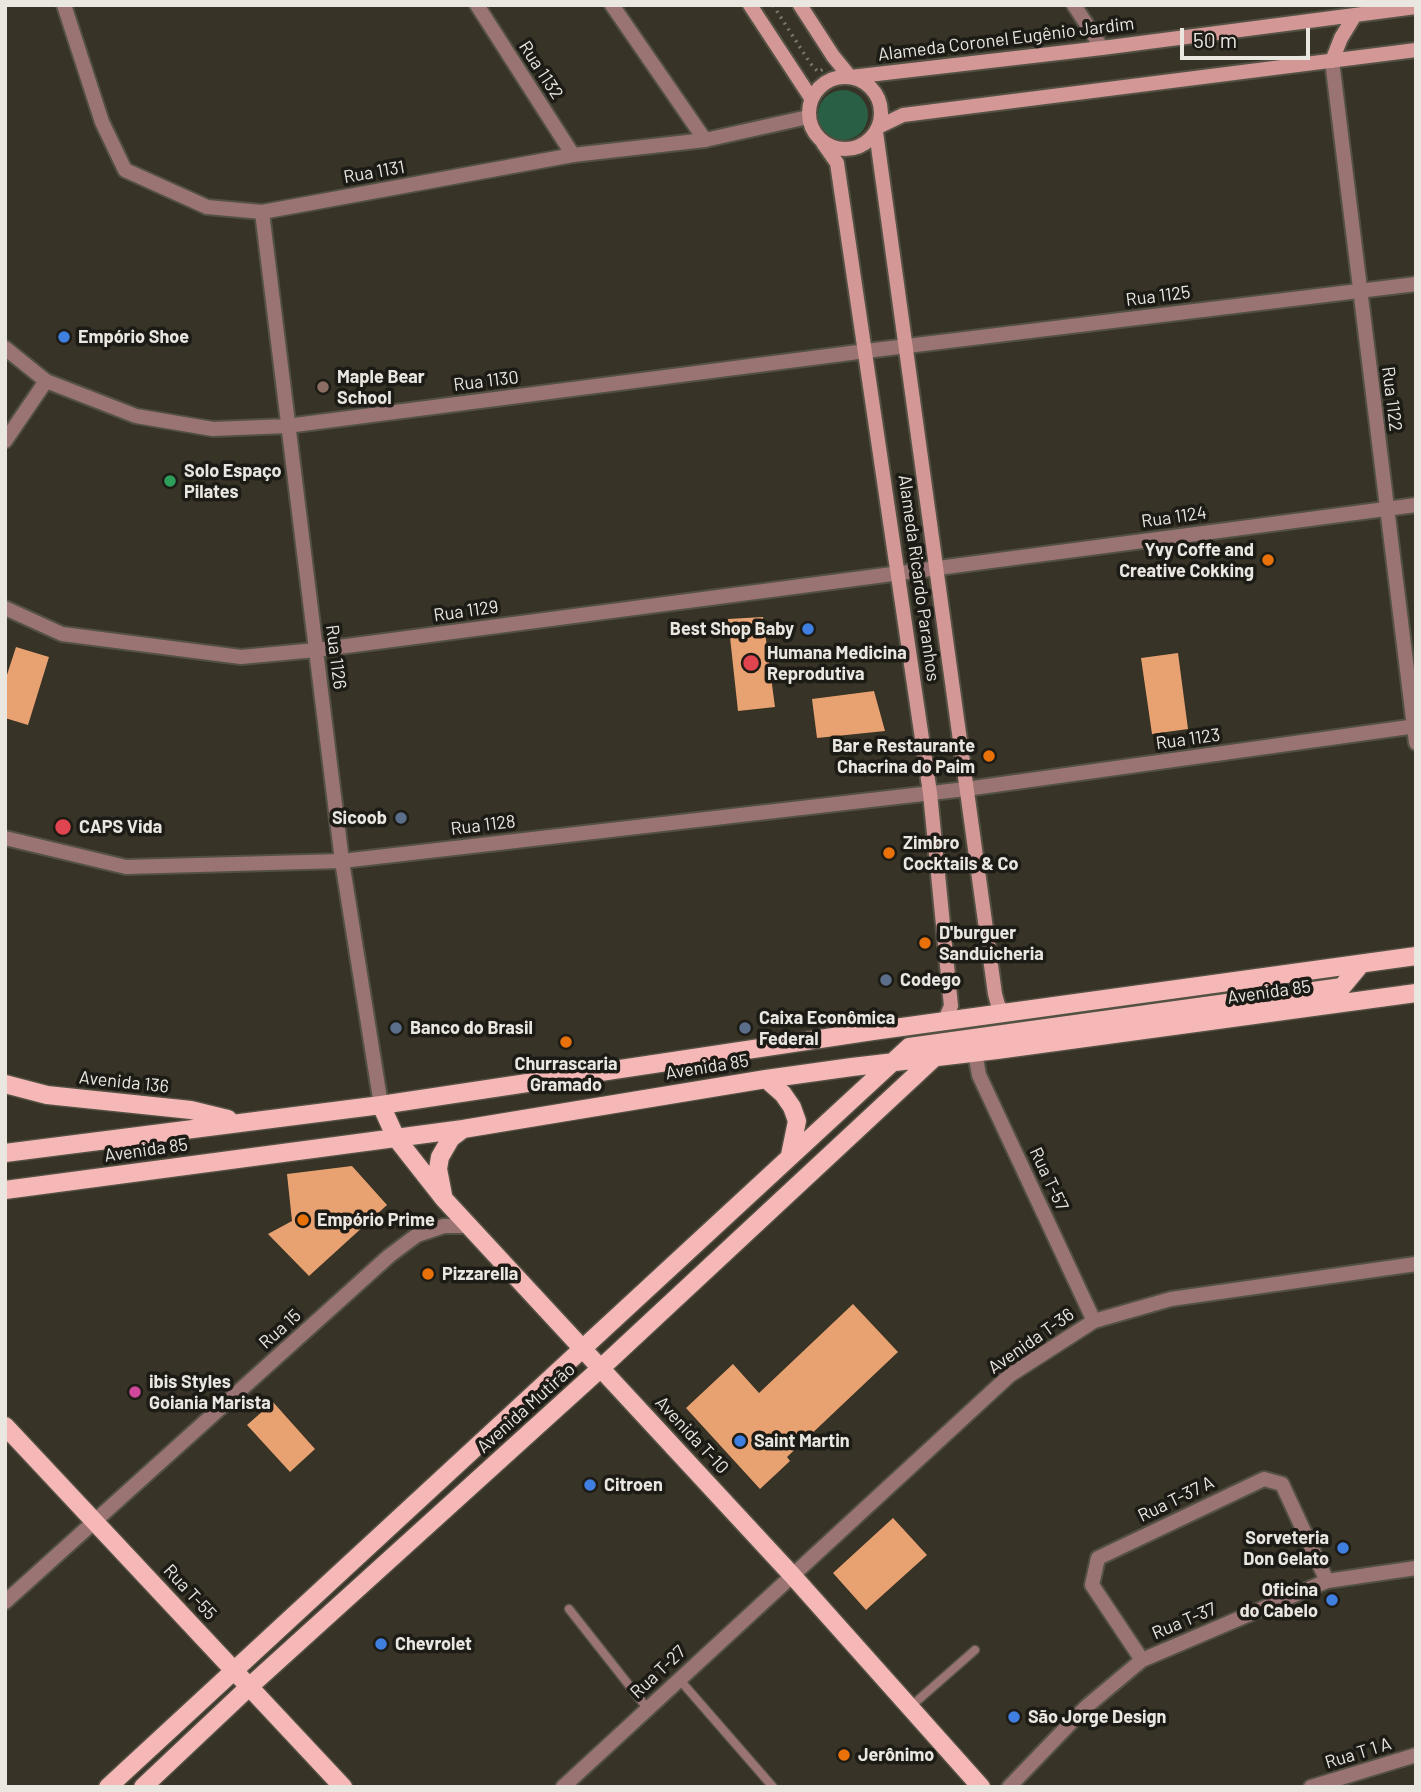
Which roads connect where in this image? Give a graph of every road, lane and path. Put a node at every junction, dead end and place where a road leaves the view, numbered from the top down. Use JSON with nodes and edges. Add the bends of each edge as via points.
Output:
{"nodes":[{"id":1,"x":64,"y":5,"type":"edge"},
{"id":2,"x":477,"y":5,"type":"edge"},
{"id":3,"x":612,"y":5,"type":"edge"},
{"id":4,"x":750,"y":5,"type":"edge"},
{"id":5,"x":800,"y":5,"type":"edge"},
{"id":6,"x":1074,"y":5,"type":"edge"},
{"id":7,"x":1416,"y":7,"type":"edge"},
{"id":8,"x":1350,"y":10,"type":"edge"},
{"id":9,"x":1102,"y":48,"type":"junction"},
{"id":10,"x":1416,"y":50,"type":"edge"},
{"id":11,"x":1332,"y":61,"type":"junction"},
{"id":12,"x":851,"y":77,"type":"junction"},
{"id":13,"x":811,"y":98,"type":"junction"},
{"id":14,"x":808,"y":117,"type":"junction"},
{"id":15,"x":877,"y":130,"type":"junction"},
{"id":16,"x":705,"y":140,"type":"junction"},
{"id":17,"x":823,"y":143,"type":"junction"},
{"id":18,"x":573,"y":155,"type":"junction"},
{"id":19,"x":262,"y":212,"type":"junction"},
{"id":20,"x":1416,"y":284,"type":"edge"},
{"id":21,"x":1359,"y":291,"type":"junction"},
{"id":22,"x":905,"y":346,"type":"junction"},
{"id":23,"x":5,"y":348,"type":"edge"},
{"id":24,"x":866,"y":351,"type":"junction"},
{"id":25,"x":47,"y":381,"type":"junction"},
{"id":26,"x":287,"y":426,"type":"junction"},
{"id":27,"x":5,"y":440,"type":"edge"},
{"id":28,"x":1416,"y":505,"type":"edge"},
{"id":29,"x":1386,"y":508,"type":"junction"},
{"id":30,"x":937,"y":568,"type":"junction"},
{"id":31,"x":899,"y":573,"type":"junction"},
{"id":32,"x":5,"y":608,"type":"edge"},
{"id":33,"x":316,"y":650,"type":"junction"},
{"id":34,"x":1415,"y":727,"type":"edge"},
{"id":35,"x":1416,"y":743,"type":"edge"},
{"id":36,"x":966,"y":789,"type":"junction"},
{"id":37,"x":930,"y":793,"type":"junction"},
{"id":38,"x":5,"y":838,"type":"edge"},
{"id":39,"x":342,"y":861,"type":"junction"},
{"id":40,"x":1416,"y":956,"type":"edge"},
{"id":41,"x":1361,"y":964,"type":"junction"},
{"id":42,"x":1416,"y":993,"type":"edge"},
{"id":43,"x":1005,"y":1014,"type":"junction"},
{"id":44,"x":944,"y":1022,"type":"junction"},
{"id":45,"x":975,"y":1053,"type":"junction"},
{"id":46,"x":934,"y":1058,"type":"junction"},
{"id":47,"x":890,"y":1063,"type":"junction"},
{"id":48,"x":766,"y":1079,"type":"junction"},
{"id":49,"x":5,"y":1084,"type":"edge"},
{"id":50,"x":381,"y":1105,"type":"junction"},
{"id":51,"x":239,"y":1122,"type":"junction"},
{"id":52,"x":463,"y":1129,"type":"junction"},
{"id":53,"x":396,"y":1138,"type":"junction"},
{"id":54,"x":5,"y":1153,"type":"edge"},
{"id":55,"x":790,"y":1155,"type":"junction"},
{"id":56,"x":5,"y":1189,"type":"edge"},
{"id":57,"x":444,"y":1199,"type":"junction"},
{"id":58,"x":470,"y":1226,"type":"junction"},
{"id":59,"x":1416,"y":1264,"type":"edge"},
{"id":60,"x":1094,"y":1321,"type":"junction"},
{"id":61,"x":582,"y":1348,"type":"junction"},
{"id":62,"x":601,"y":1368,"type":"junction"},
{"id":63,"x":5,"y":1426,"type":"edge"},
{"id":64,"x":95,"y":1521,"type":"junction"},
{"id":65,"x":1416,"y":1568,"type":"edge"},
{"id":66,"x":786,"y":1580,"type":"junction"},
{"id":67,"x":1327,"y":1581,"type":"junction"},
{"id":68,"x":5,"y":1602,"type":"edge"},
{"id":69,"x":569,"y":1609,"type":"dead end"},
{"id":70,"x":975,"y":1650,"type":"dead end"},
{"id":71,"x":1142,"y":1660,"type":"junction"},
{"id":72,"x":234,"y":1670,"type":"junction"},
{"id":73,"x":679,"y":1679,"type":"junction"},
{"id":74,"x":249,"y":1687,"type":"junction"},
{"id":75,"x":648,"y":1708,"type":"junction"},
{"id":76,"x":909,"y":1708,"type":"junction"},
{"id":77,"x":1416,"y":1755,"type":"edge"},
{"id":78,"x":108,"y":1787,"type":"edge"},
{"id":79,"x":144,"y":1787,"type":"edge"},
{"id":80,"x":343,"y":1787,"type":"edge"},
{"id":81,"x":563,"y":1787,"type":"edge"},
{"id":82,"x":773,"y":1787,"type":"edge"},
{"id":83,"x":981,"y":1787,"type":"edge"},
{"id":84,"x":1009,"y":1787,"type":"edge"},
{"id":85,"x":1311,"y":1787,"type":"edge"}],
"edges":[{"from":1,"to":19,"type":"street","name":"Rua 1131","via":[[102,122],[125,170],[207,208]]},
{"from":2,"to":18,"type":"street","name":"Rua 1132"},
{"from":3,"to":16,"type":"street"},
{"from":4,"to":13,"type":"main road"},
{"from":5,"to":12,"type":"main road"},
{"from":6,"to":9,"type":"street"},
{"from":7,"to":8,"type":"main road","name":"Alameda Coronel Eugênio Jardim"},
{"from":8,"to":9,"type":"main road","name":"Alameda Coronel Eugênio Jardim"},
{"from":8,"to":11,"type":"main road"},
{"from":9,"to":12,"type":"main road","name":"Alameda Coronel Eugênio Jardim"},
{"from":10,"to":11,"type":"main road"},
{"from":11,"to":15,"type":"main road","via":[[903,115]]},
{"from":11,"to":21,"type":"street","name":"Rua 1122"},
{"from":12,"to":13,"type":"main road","via":[[828,81]]},
{"from":12,"to":15,"type":"main road","via":[[866,83],[877,95],[881,111]]},
{"from":13,"to":14,"type":"main road"},
{"from":14,"to":16,"type":"street","name":"Rua 1131"},
{"from":14,"to":17,"type":"main road"},
{"from":15,"to":17,"type":"main road","via":[[868,141],[846,150]]},
{"from":15,"to":22,"type":"main road","name":"Alameda Ricardo Paranhos"},
{"from":16,"to":18,"type":"street","name":"Rua 1131"},
{"from":17,"to":24,"type":"main road","name":"Alameda Ricardo Paranhos","via":[[837,163]]},
{"from":18,"to":19,"type":"street","name":"Rua 1131"},
{"from":19,"to":26,"type":"street","name":"Rua 1126"},
{"from":20,"to":21,"type":"street","name":"Rua 1125"},
{"from":21,"to":22,"type":"street","name":"Rua 1125"},
{"from":21,"to":29,"type":"street","name":"Rua 1122"},
{"from":22,"to":24,"type":"street","name":"Rua 1130"},
{"from":22,"to":30,"type":"main road","name":"Alameda Ricardo Paranhos"},
{"from":23,"to":25,"type":"street","name":"Rua 1130"},
{"from":24,"to":26,"type":"street","name":"Rua 1130"},
{"from":24,"to":31,"type":"main road","name":"Alameda Ricardo Paranhos"},
{"from":25,"to":26,"type":"street","name":"Rua 1130","via":[[136,416],[213,429]]},
{"from":25,"to":27,"type":"street"},
{"from":26,"to":33,"type":"street","name":"Rua 1126"},
{"from":28,"to":29,"type":"street","name":"Rua 1124"},
{"from":29,"to":30,"type":"street","name":"Rua 1124"},
{"from":29,"to":34,"type":"street","name":"Rua 1122"},
{"from":30,"to":31,"type":"street","name":"Rua 1129"},
{"from":30,"to":36,"type":"main road","name":"Alameda Ricardo Paranhos"},
{"from":31,"to":33,"type":"street","name":"Rua 1129"},
{"from":31,"to":37,"type":"main road","name":"Alameda Ricardo Paranhos"},
{"from":32,"to":33,"type":"street","name":"Rua 1129","via":[[62,634],[241,657]]},
{"from":33,"to":39,"type":"street","name":"Rua 1126"},
{"from":34,"to":35,"type":"street","name":"Rua 1122"},
{"from":34,"to":36,"type":"street","name":"Rua 1123"},
{"from":36,"to":37,"type":"street","name":"Rua 1128"},
{"from":36,"to":43,"type":"main road","name":"Alameda Ricardo Paranhos","via":[[995,994]]},
{"from":37,"to":39,"type":"street","name":"Rua 1128"},
{"from":37,"to":44,"type":"main road","name":"Alameda Ricardo Paranhos","via":[[951,1006]]},
{"from":38,"to":39,"type":"street","name":"Rua 1128","via":[[125,867]]},
{"from":39,"to":50,"type":"street","name":"Rua 1126"},
{"from":40,"to":41,"type":"main road","name":"Avenida 85"},
{"from":41,"to":43,"type":"main road","name":"Avenida 85"},
{"from":41,"to":47,"type":"main road","via":[[1342,987],[909,1047]]},
{"from":42,"to":45,"type":"main road","name":"Avenida 85"},
{"from":43,"to":44,"type":"main road","name":"Avenida 85"},
{"from":44,"to":50,"type":"main road","name":"Avenida 85"},
{"from":45,"to":46,"type":"main road","name":"Avenida 85"},
{"from":45,"to":60,"type":"street","name":"Rua T-57","via":[[979,1075]]},
{"from":46,"to":47,"type":"main road","name":"Avenida 85"},
{"from":46,"to":62,"type":"main road","name":"Avenida Mutirão"},
{"from":47,"to":48,"type":"main road","name":"Avenida 85"},
{"from":47,"to":55,"type":"main road","name":"Avenida Mutirão"},
{"from":48,"to":52,"type":"main road","name":"Avenida 85"},
{"from":48,"to":55,"type":"main road","via":[[783,1094],[797,1121]]},
{"from":49,"to":51,"type":"main road","name":"Avenida 136","via":[[47,1096],[191,1110]]},
{"from":50,"to":51,"type":"main road","name":"Avenida 85"},
{"from":50,"to":53,"type":"main road","name":"Avenida T-10"},
{"from":51,"to":54,"type":"main road","name":"Avenida 85"},
{"from":52,"to":53,"type":"main road","name":"Avenida 85"},
{"from":52,"to":57,"type":"main road","via":[[451,1138],[440,1157]]},
{"from":53,"to":56,"type":"main road","name":"Avenida 85"},
{"from":53,"to":57,"type":"main road","name":"Avenida T-10"},
{"from":55,"to":61,"type":"main road","name":"Avenida Mutirão"},
{"from":57,"to":58,"type":"main road","name":"Avenida T-10"},
{"from":58,"to":61,"type":"main road","name":"Avenida T-10"},
{"from":58,"to":64,"type":"street","name":"Rua 15","via":[[444,1226],[417,1235],[389,1256]]},
{"from":59,"to":60,"type":"street","name":"Avenida T-36","via":[[1171,1299]]},
{"from":60,"to":66,"type":"street","name":"Avenida T-36","via":[[1010,1375]]},
{"from":61,"to":62,"type":"main road","name":"Avenida T-10"},
{"from":61,"to":72,"type":"main road","name":"Avenida Mutirão"},
{"from":62,"to":66,"type":"main road","name":"Avenida T-10"},
{"from":62,"to":74,"type":"main road","name":"Avenida Mutirão"},
{"from":63,"to":64,"type":"main road","name":"Rua T-55"},
{"from":64,"to":68,"type":"street","name":"Rua 15"},
{"from":64,"to":72,"type":"main road","name":"Rua T-55"},
{"from":65,"to":67,"type":"street","name":"Rua T-37"},
{"from":66,"to":73,"type":"street","name":"Rua T-27"},
{"from":66,"to":76,"type":"main road","name":"Avenida T-10"},
{"from":67,"to":71,"type":"street","name":"Rua T-37"},
{"from":67,"to":71,"type":"street","name":"Rua T-37 A","via":[[1282,1484],[1264,1479],[1098,1559],[1092,1585]]},
{"from":69,"to":75,"type":"lane"},
{"from":70,"to":76,"type":"lane"},
{"from":71,"to":84,"type":"street","name":"Rua T-37","via":[[1086,1707]]},
{"from":72,"to":74,"type":"main road","name":"Rua T-55"},
{"from":72,"to":78,"type":"main road","name":"Avenida Mutirão"},
{"from":73,"to":75,"type":"street","name":"Rua T-27"},
{"from":73,"to":82,"type":"lane"},
{"from":74,"to":79,"type":"main road","name":"Avenida Mutirão"},
{"from":74,"to":80,"type":"main road","name":"Rua T-55"},
{"from":75,"to":81,"type":"street","name":"Rua T-27"},
{"from":76,"to":83,"type":"main road","name":"Avenida T-10"},
{"from":77,"to":85,"type":"street","name":"Rua T 1 A"}]}
